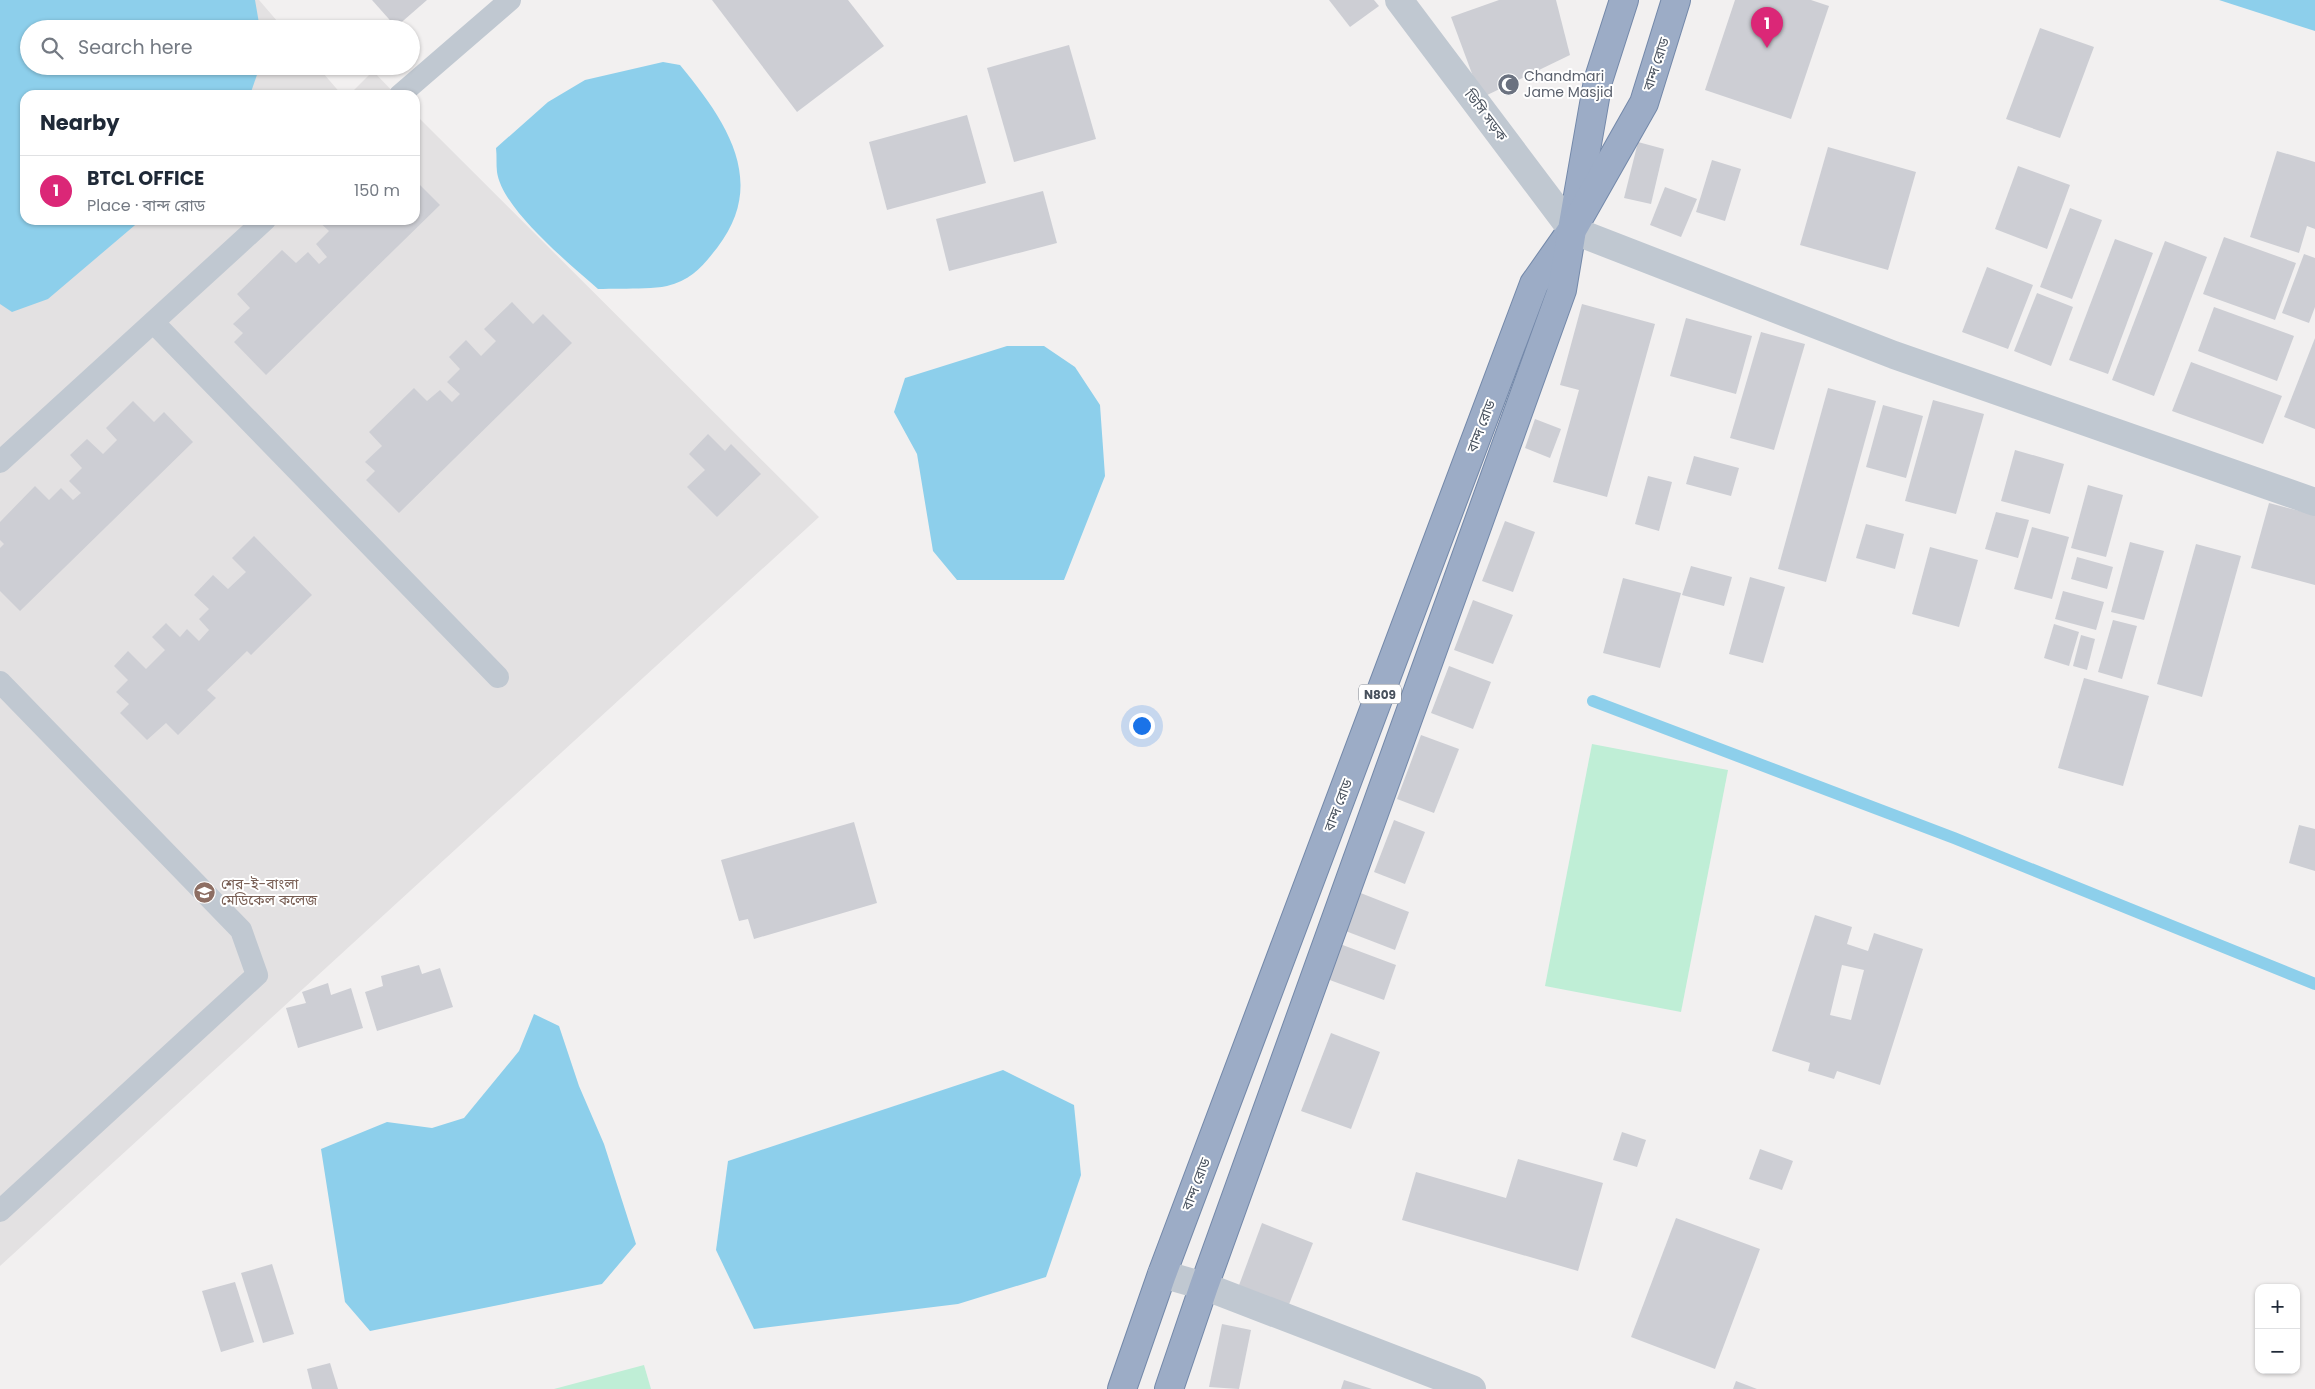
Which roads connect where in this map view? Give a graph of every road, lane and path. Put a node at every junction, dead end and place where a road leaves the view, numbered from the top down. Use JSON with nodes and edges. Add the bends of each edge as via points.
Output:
{"nodes":[{"id":1,"x":510,"y":0,"type":"edge"},
{"id":2,"x":1399,"y":0,"type":"edge"},
{"id":3,"x":1624,"y":0,"type":"edge"},
{"id":4,"x":1676,"y":0,"type":"edge"},
{"id":5,"x":406,"y":90,"type":"edge"},
{"id":6,"x":260,"y":225,"type":"edge"},
{"id":7,"x":1572,"y":230,"type":"junction"},
{"id":8,"x":154,"y":323,"type":"junction"},
{"id":9,"x":0,"y":462,"type":"edge"},
{"id":10,"x":2315,"y":502,"type":"edge"},
{"id":11,"x":498,"y":677,"type":"dead end"},
{"id":12,"x":0,"y":682,"type":"edge"},
{"id":13,"x":0,"y":1211,"type":"edge"},
{"id":14,"x":1162,"y":1274,"type":"junction"},
{"id":15,"x":1204,"y":1286,"type":"junction"},
{"id":16,"x":1122,"y":1389,"type":"edge"},
{"id":17,"x":1169,"y":1389,"type":"edge"},
{"id":18,"x":1472,"y":1389,"type":"edge"}],
"edges":[{"from":1,"to":5,"type":"lane"},
{"from":2,"to":7,"type":"street","name":"ডিসি সড়ক"},
{"from":3,"to":7,"type":"highway","name":"বান্দ রোড","number":"N809","via":[[1598,81]]},
{"from":4,"to":7,"type":"highway","name":"বান্দ রোড","number":"N809","via":[[1644,103]]},
{"from":6,"to":8,"type":"lane"},
{"from":7,"to":10,"type":"street","via":[[1894,355]]},
{"from":7,"to":14,"type":"highway","name":"বান্দ রোড","number":"N809","via":[[1534,284]]},
{"from":7,"to":15,"type":"highway","name":"বান্দ রোড","number":"N809","via":[[1562,290]]},
{"from":8,"to":9,"type":"lane"},
{"from":8,"to":11,"type":"lane"},
{"from":12,"to":13,"type":"lane","via":[[241,930],[257,975]]},
{"from":14,"to":15,"type":"street"},
{"from":14,"to":16,"type":"highway","name":"বান্দ রোড","number":"N809"},
{"from":15,"to":17,"type":"highway","name":"বান্দ রোড","number":"N809"},
{"from":15,"to":18,"type":"street"}]}
